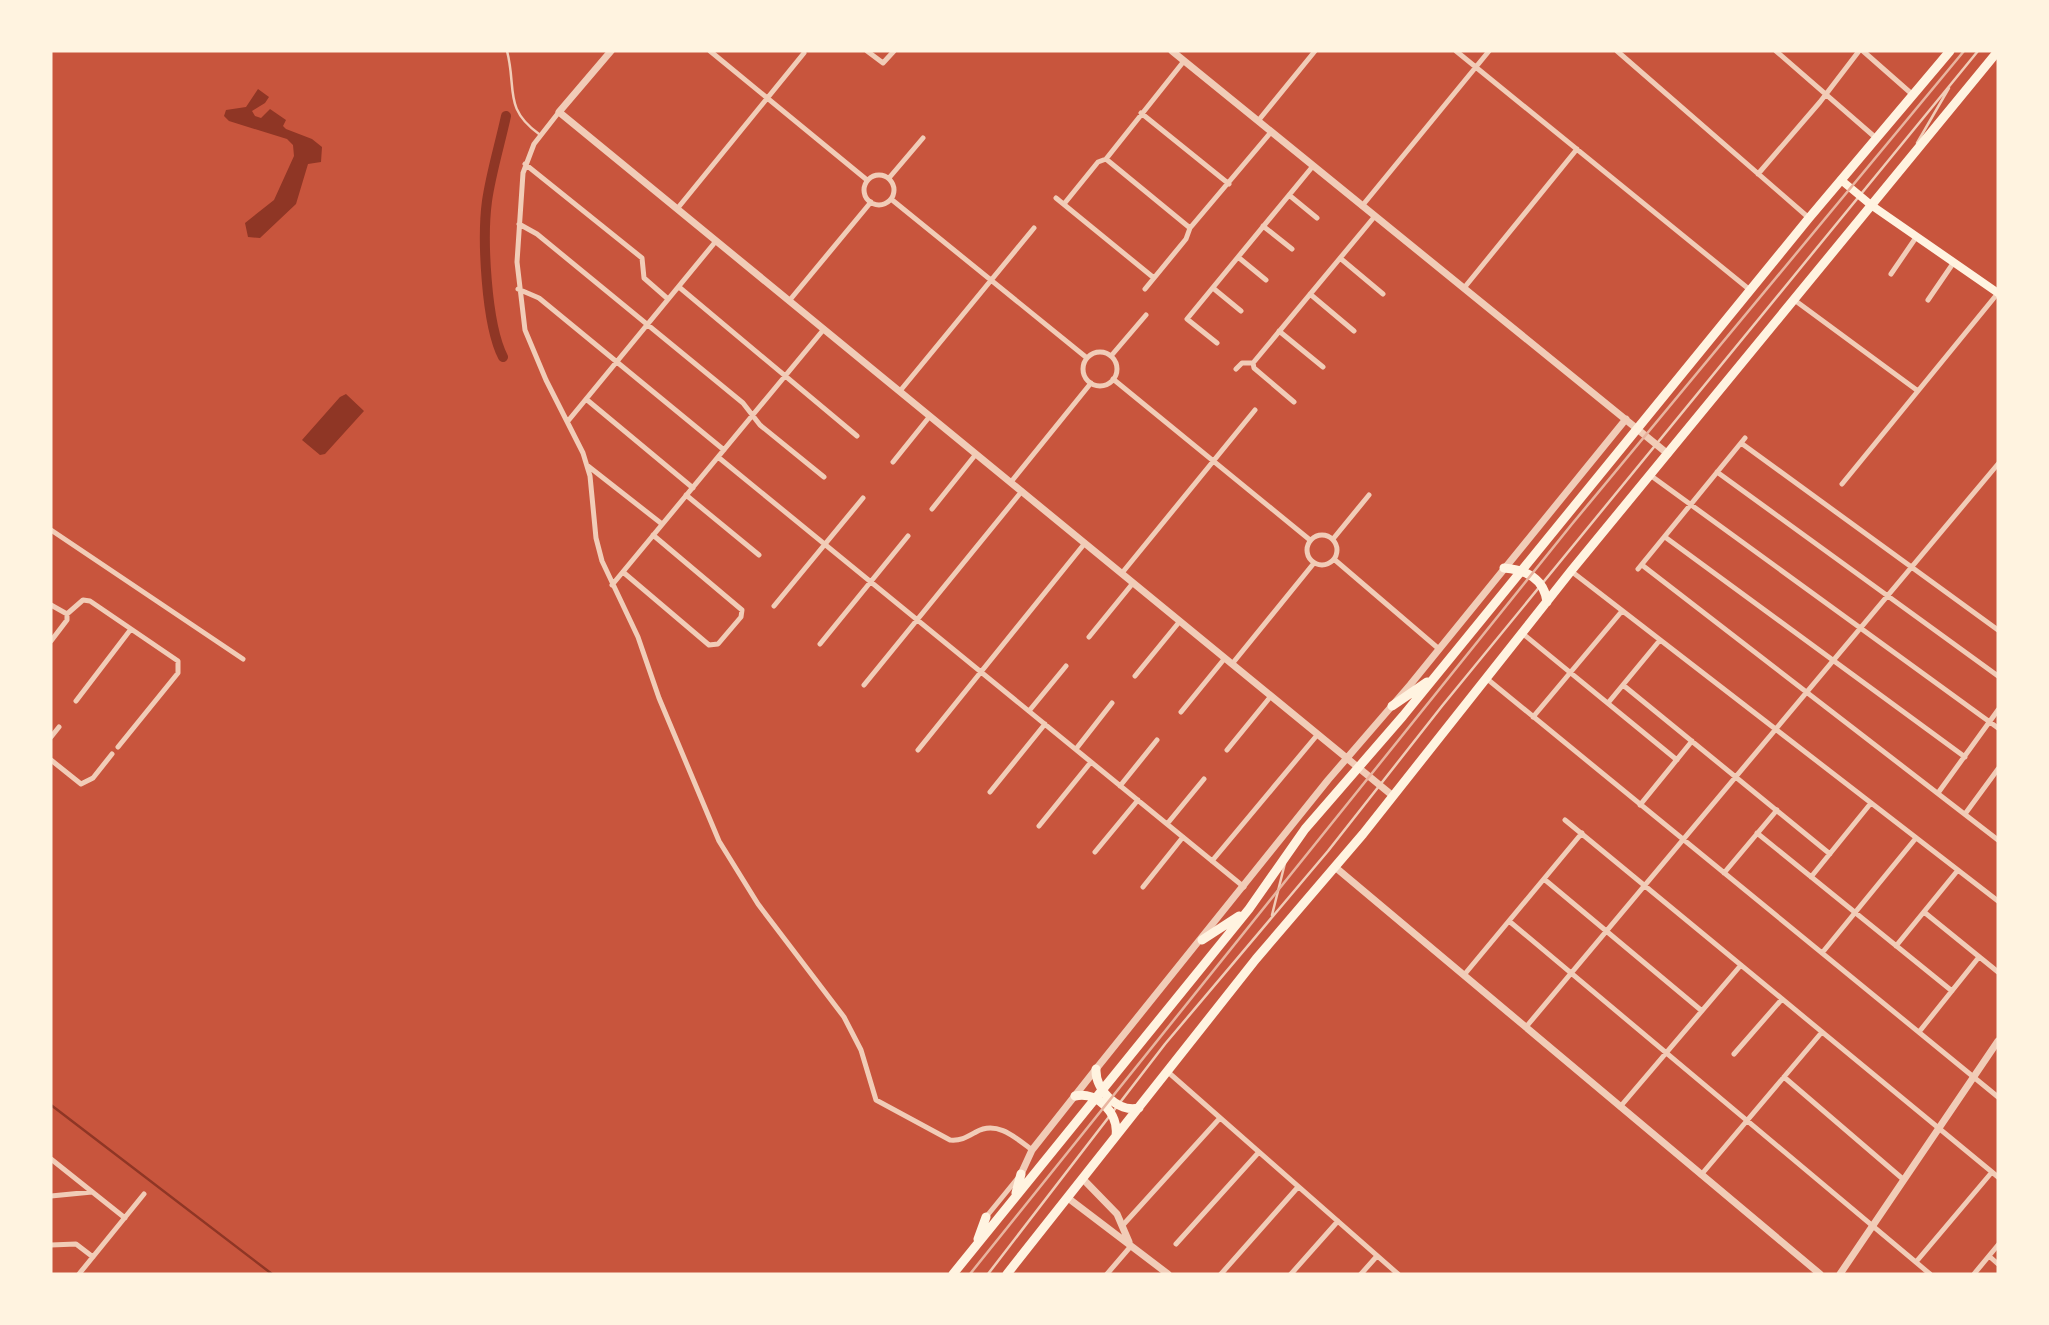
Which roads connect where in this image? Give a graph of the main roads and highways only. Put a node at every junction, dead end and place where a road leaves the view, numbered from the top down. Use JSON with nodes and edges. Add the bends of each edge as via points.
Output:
{"nodes":[{"id":1,"x":1950,"y":51,"type":"edge"},
{"id":2,"x":1998,"y":51,"type":"edge"},
{"id":3,"x":1841,"y":180,"type":"junction"},
{"id":4,"x":1871,"y":205,"type":"junction"},
{"id":5,"x":1998,"y":293,"type":"edge"},
{"id":6,"x":1504,"y":568,"type":"road end"},
{"id":7,"x":1522,"y":570,"type":"junction"},
{"id":8,"x":1546,"y":602,"type":"junction"},
{"id":9,"x":1437,"y":675,"type":"junction"},
{"id":10,"x":1392,"y":706,"type":"road end"},
{"id":11,"x":1249,"y":909,"type":"junction"},
{"id":12,"x":1202,"y":940,"type":"road end"},
{"id":13,"x":1096,"y":1069,"type":"road end"},
{"id":14,"x":1102,"y":1090,"type":"junction"},
{"id":15,"x":1074,"y":1096,"type":"road end"},
{"id":16,"x":1095,"y":1098,"type":"junction"},
{"id":17,"x":1139,"y":1108,"type":"junction"},
{"id":18,"x":1116,"y":1138,"type":"junction"},
{"id":19,"x":1021,"y":1174,"type":"road end"},
{"id":20,"x":1010,"y":1199,"type":"junction"},
{"id":21,"x":986,"y":1217,"type":"road end"},
{"id":22,"x":975,"y":1247,"type":"junction"},
{"id":23,"x":953,"y":1274,"type":"edge"},
{"id":24,"x":1007,"y":1274,"type":"edge"}],
"edges":[{"from":1,"to":3,"type":"main road"},
{"from":2,"to":4,"type":"main road"},
{"from":3,"to":4,"type":"main road"},
{"from":3,"to":7,"type":"main road"},
{"from":4,"to":5,"type":"main road"},
{"from":4,"to":8,"type":"main road"},
{"from":6,"to":7,"type":"main road"},
{"from":7,"to":8,"type":"main road","via":[[1541,584]]},
{"from":7,"to":9,"type":"main road"},
{"from":8,"to":17,"type":"main road"},
{"from":9,"to":10,"type":"main road"},
{"from":9,"to":11,"type":"main road","via":[[1288,853]]},
{"from":11,"to":12,"type":"main road"},
{"from":11,"to":14,"type":"main road"},
{"from":13,"to":14,"type":"main road"},
{"from":14,"to":16,"type":"main road"},
{"from":14,"to":17,"type":"main road","via":[[1120,1106]]},
{"from":15,"to":16,"type":"main road"},
{"from":16,"to":18,"type":"main road","via":[[1113,1115]]},
{"from":16,"to":20,"type":"main road"},
{"from":17,"to":18,"type":"main road"},
{"from":18,"to":24,"type":"main road"},
{"from":19,"to":20,"type":"main road"},
{"from":20,"to":22,"type":"main road"},
{"from":21,"to":22,"type":"main road"},
{"from":22,"to":23,"type":"main road"}]}
